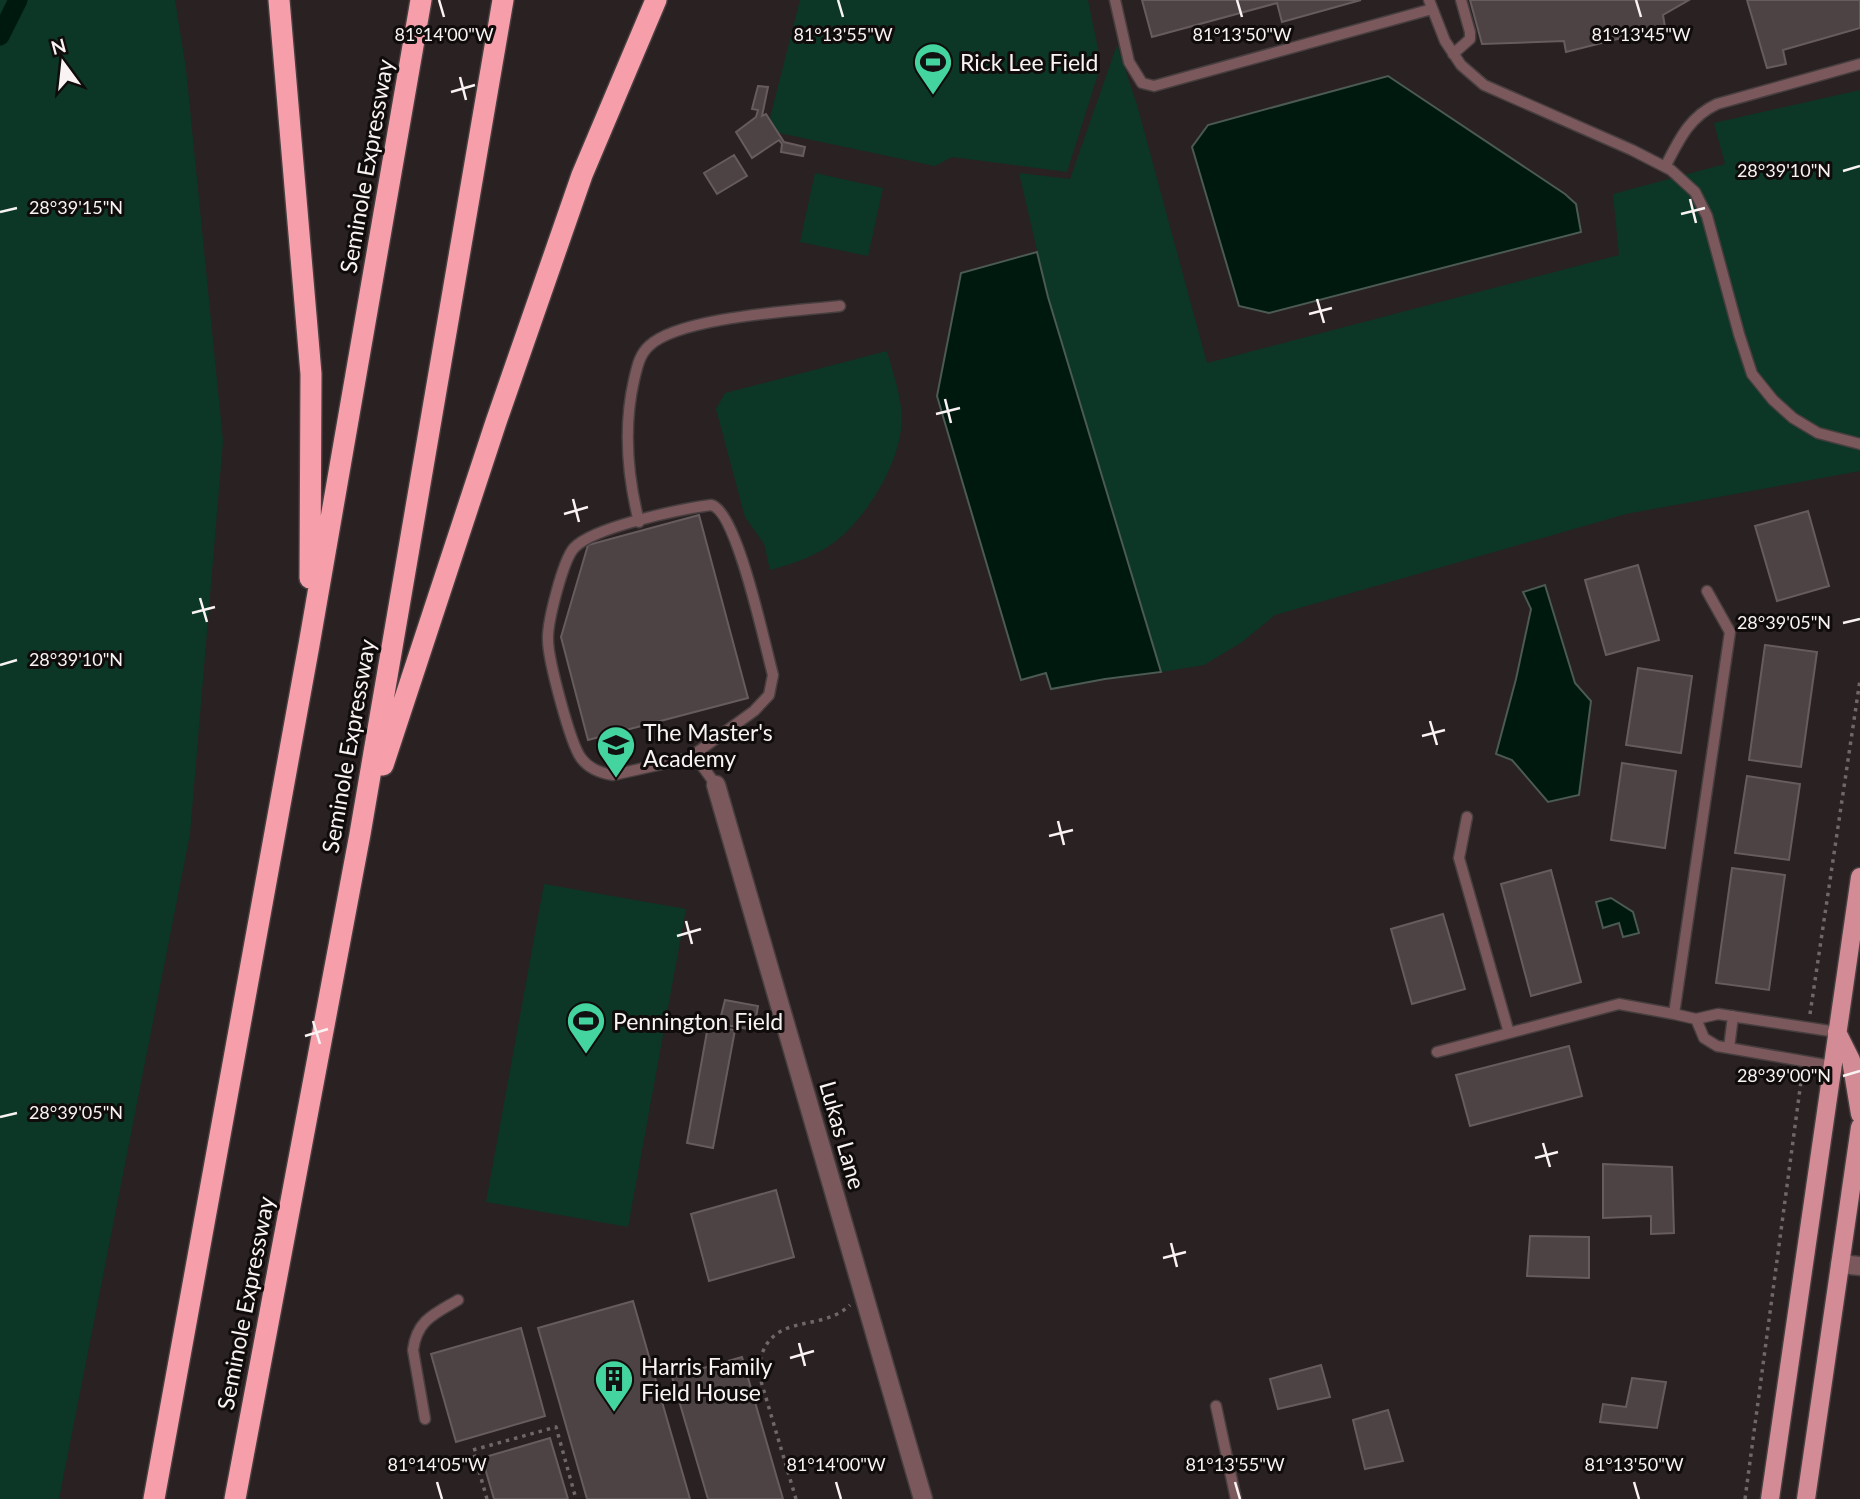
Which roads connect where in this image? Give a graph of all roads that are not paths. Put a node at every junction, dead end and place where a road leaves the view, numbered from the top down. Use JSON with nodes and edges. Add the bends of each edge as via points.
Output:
{"nodes":[{"id":1,"x":279,"y":0,"type":"edge"},
{"id":2,"x":421,"y":0,"type":"edge"},
{"id":3,"x":503,"y":0,"type":"edge"},
{"id":4,"x":656,"y":0,"type":"edge"},
{"id":5,"x":1115,"y":0,"type":"edge"},
{"id":6,"x":1461,"y":0,"type":"edge"},
{"id":7,"x":1431,"y":5,"type":"edge"},
{"id":8,"x":1453,"y":54,"type":"junction"},
{"id":9,"x":1860,"y":64,"type":"edge"},
{"id":10,"x":1665,"y":167,"type":"junction"},
{"id":11,"x":840,"y":306,"type":"dead end"},
{"id":12,"x":1860,"y":444,"type":"edge"},
{"id":13,"x":639,"y":522,"type":"junction"},
{"id":14,"x":1707,"y":591,"type":"dead end"},
{"id":15,"x":309,"y":645,"type":"junction"},
{"id":16,"x":689,"y":758,"type":"junction"},
{"id":17,"x":716,"y":785,"type":"joint"},
{"id":18,"x":1467,"y":817,"type":"dead end"},
{"id":19,"x":360,"y":834,"type":"junction"},
{"id":20,"x":1860,"y":877,"type":"edge"},
{"id":21,"x":1674,"y":1014,"type":"junction"},
{"id":22,"x":1733,"y":1016,"type":"junction"},
{"id":23,"x":1696,"y":1019,"type":"junction"},
{"id":24,"x":1838,"y":1032,"type":"junction"},
{"id":25,"x":1509,"y":1033,"type":"junction"},
{"id":26,"x":1729,"y":1048,"type":"junction"},
{"id":27,"x":1437,"y":1052,"type":"dead end"},
{"id":28,"x":1832,"y":1066,"type":"junction"},
{"id":29,"x":1860,"y":1114,"type":"edge"},
{"id":30,"x":1860,"y":1127,"type":"edge"},
{"id":31,"x":1840,"y":1264,"type":"junction"},
{"id":32,"x":1860,"y":1266,"type":"edge"},
{"id":33,"x":458,"y":1300,"type":"dead end"},
{"id":34,"x":1216,"y":1406,"type":"dead end"},
{"id":35,"x":425,"y":1419,"type":"dead end"},
{"id":36,"x":154,"y":1499,"type":"edge"},
{"id":37,"x":235,"y":1499,"type":"edge"},
{"id":38,"x":923,"y":1499,"type":"edge"},
{"id":39,"x":1236,"y":1499,"type":"edge"},
{"id":40,"x":1770,"y":1499,"type":"edge"},
{"id":41,"x":1806,"y":1499,"type":"edge"}],
"edges":[{"from":1,"to":15,"type":"highway","via":[[311,374]]},
{"from":2,"to":15,"type":"highway","name":"Seminole Expressway"},
{"from":3,"to":19,"type":"highway","name":"Seminole Expressway"},
{"from":4,"to":19,"type":"highway","via":[[582,175]]},
{"from":5,"to":7,"type":"lane","via":[[1129,62],[1142,83],[1154,86]]},
{"from":6,"to":8,"type":"lane","via":[[1470,39]]},
{"from":7,"to":8,"type":"lane"},
{"from":8,"to":10,"type":"lane","via":[[1484,85]]},
{"from":9,"to":10,"type":"lane","via":[[1702,111]]},
{"from":10,"to":12,"type":"lane","via":[[1695,192],[1707,216],[1752,374],[1793,418],[1818,433]]},
{"from":11,"to":13,"type":"lane","via":[[710,322],[684,328],[649,346],[638,364],[626,428],[627,465]]},
{"from":13,"to":16,"type":"lane","via":[[711,505],[720,510],[740,550],[773,675],[769,695],[754,711]]},
{"from":13,"to":16,"type":"lane","via":[[594,535],[571,551],[548,640],[576,749],[589,766],[613,775]]},
{"from":14,"to":21,"type":"lane","via":[[1730,632]]},
{"from":15,"to":36,"type":"highway","name":"Seminole Expressway"},
{"from":16,"to":17,"type":"lane","via":[[700,763]]},
{"from":17,"to":38,"type":"street","name":"Lukas Lane"},
{"from":18,"to":25,"type":"lane","via":[[1459,858]]},
{"from":19,"to":37,"type":"highway","name":"Seminole Expressway"},
{"from":20,"to":24,"type":"main road"},
{"from":21,"to":23,"type":"lane"},
{"from":21,"to":25,"type":"lane","via":[[1619,1004]]},
{"from":22,"to":23,"type":"lane"},
{"from":22,"to":24,"type":"lane"},
{"from":22,"to":26,"type":"lane"},
{"from":23,"to":26,"type":"lane","via":[[1704,1038]]},
{"from":24,"to":28,"type":"main road"},
{"from":24,"to":29,"type":"main road","via":[[1851,1060]]},
{"from":25,"to":27,"type":"lane"},
{"from":26,"to":28,"type":"lane"},
{"from":28,"to":40,"type":"main road"},
{"from":30,"to":31,"type":"main road"},
{"from":31,"to":32,"type":"street"},
{"from":31,"to":41,"type":"main road"},
{"from":33,"to":35,"type":"lane","via":[[427,1319],[414,1339]]},
{"from":34,"to":39,"type":"lane"}]}
